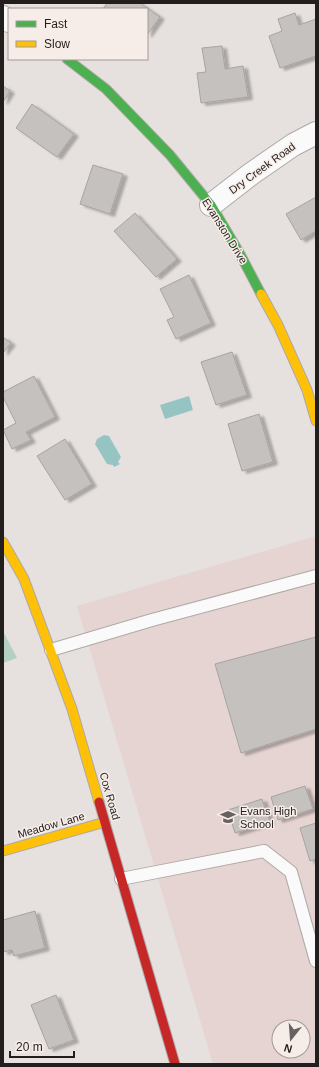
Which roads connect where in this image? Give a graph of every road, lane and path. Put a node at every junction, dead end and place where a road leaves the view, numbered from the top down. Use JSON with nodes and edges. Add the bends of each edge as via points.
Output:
{"nodes":[{"id":1,"x":68,"y":60,"type":"edge"},
{"id":2,"x":316,"y":133,"type":"edge"},
{"id":3,"x":211,"y":206,"type":"junction"},
{"id":4,"x":316,"y":421,"type":"edge"},
{"id":5,"x":3,"y":542,"type":"edge"},
{"id":6,"x":316,"y":576,"type":"edge"},
{"id":7,"x":51,"y":650,"type":"junction"},
{"id":8,"x":105,"y":822,"type":"junction"},
{"id":9,"x":3,"y":851,"type":"edge"},
{"id":10,"x":121,"y":878,"type":"junction"},
{"id":11,"x":316,"y":961,"type":"edge"},
{"id":12,"x":175,"y":1064,"type":"edge"}],
"edges":[{"from":1,"to":3,"type":"street","name":"Evanston Drive","via":[[106,89],[170,155]]},
{"from":2,"to":3,"type":"street","name":"Dry Creek Road","via":[[293,145],[251,174]]},
{"from":3,"to":4,"type":"street","name":"Evanston Drive","via":[[278,325],[306,390]]},
{"from":5,"to":7,"type":"street","name":"Cox Road","via":[[24,579]]},
{"from":6,"to":7,"type":"lane"},
{"from":7,"to":8,"type":"street","name":"Cox Road","via":[[72,709]]},
{"from":8,"to":9,"type":"street","name":"Meadow Lane"},
{"from":8,"to":10,"type":"street","name":"Cox Road"},
{"from":10,"to":11,"type":"lane","via":[[264,851],[291,872]]},
{"from":10,"to":12,"type":"street","name":"Cox Road"}]}
